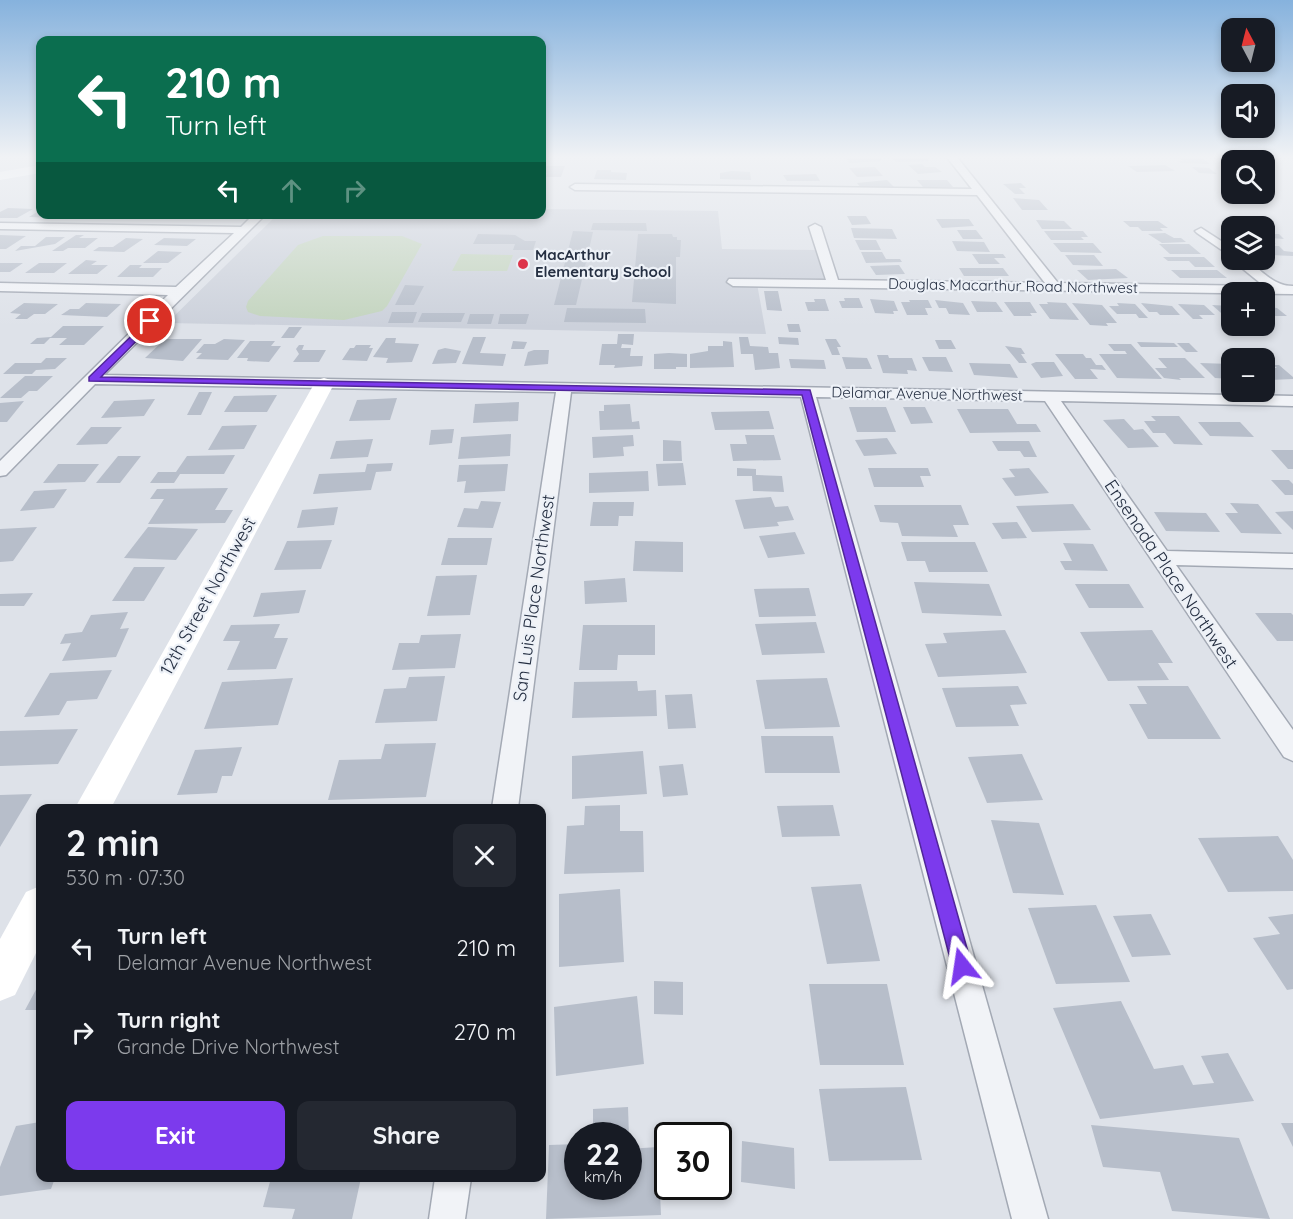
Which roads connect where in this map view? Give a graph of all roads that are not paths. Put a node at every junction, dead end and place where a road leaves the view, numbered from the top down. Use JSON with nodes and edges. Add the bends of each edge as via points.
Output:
{"nodes":[{"id":1,"x":996,"y":213,"type":"edge"},
{"id":2,"x":256,"y":219,"type":"edge"},
{"id":3,"x":0,"y":226,"type":"edge"},
{"id":4,"x":815,"y":227,"type":"dead end"},
{"id":5,"x":244,"y":230,"type":"junction"},
{"id":6,"x":1201,"y":231,"type":"dead end"},
{"id":7,"x":1221,"y":246,"type":"edge"},
{"id":8,"x":1251,"y":270,"type":"edge"},
{"id":9,"x":733,"y":282,"type":"dead end"},
{"id":10,"x":833,"y":283,"type":"junction"},
{"id":11,"x":1055,"y":287,"type":"junction"},
{"id":12,"x":0,"y":288,"type":"edge"},
{"id":13,"x":1277,"y":290,"type":"junction"},
{"id":14,"x":1293,"y":290,"type":"edge"},
{"id":15,"x":179,"y":291,"type":"junction"},
{"id":16,"x":93,"y":379,"type":"junction"},
{"id":17,"x":324,"y":384,"type":"junction"},
{"id":18,"x":564,"y":388,"type":"junction"},
{"id":19,"x":807,"y":392,"type":"junction"},
{"id":20,"x":1050,"y":396,"type":"junction"},
{"id":21,"x":1293,"y":401,"type":"edge"},
{"id":22,"x":0,"y":471,"type":"edge"},
{"id":23,"x":1160,"y":558,"type":"junction"},
{"id":24,"x":1293,"y":561,"type":"edge"},
{"id":25,"x":1293,"y":750,"type":"edge"},
{"id":26,"x":95,"y":804,"type":"edge"},
{"id":27,"x":506,"y":804,"type":"edge"},
{"id":28,"x":36,"y":913,"type":"edge"},
{"id":29,"x":0,"y":980,"type":"edge"},
{"id":30,"x":452,"y":1182,"type":"edge"},
{"id":31,"x":447,"y":1219,"type":"edge"},
{"id":32,"x":1030,"y":1219,"type":"edge"}],
"edges":[{"from":1,"to":11,"type":"street"},
{"from":2,"to":5,"type":"street"},
{"from":3,"to":5,"type":"street"},
{"from":4,"to":10,"type":"street"},
{"from":5,"to":15,"type":"street"},
{"from":6,"to":7,"type":"street"},
{"from":8,"to":13,"type":"street"},
{"from":9,"to":10,"type":"street","name":"Douglas Macarthur Road Northwest"},
{"from":10,"to":11,"type":"street","name":"Douglas Macarthur Road Northwest"},
{"from":11,"to":13,"type":"street","name":"Douglas Macarthur Road Northwest"},
{"from":12,"to":15,"type":"street"},
{"from":13,"to":14,"type":"street","name":"Douglas Macarthur Road Northwest"},
{"from":15,"to":16,"type":"street"},
{"from":16,"to":17,"type":"street","name":"Delamar Avenue Northwest"},
{"from":16,"to":22,"type":"street"},
{"from":17,"to":18,"type":"street","name":"Delamar Avenue Northwest"},
{"from":17,"to":26,"type":"street","name":"12th Street Northwest"},
{"from":18,"to":19,"type":"street","name":"Delamar Avenue Northwest"},
{"from":18,"to":27,"type":"street","name":"San Luis Place Northwest"},
{"from":19,"to":20,"type":"street","name":"Delamar Avenue Northwest"},
{"from":19,"to":32,"type":"street"},
{"from":20,"to":21,"type":"street","name":"Delamar Avenue Northwest"},
{"from":20,"to":23,"type":"street","name":"Ensenada Place Northwest"},
{"from":23,"to":24,"type":"street"},
{"from":23,"to":25,"type":"street","name":"Ensenada Place Northwest"},
{"from":28,"to":29,"type":"street"},
{"from":30,"to":31,"type":"street"}]}
